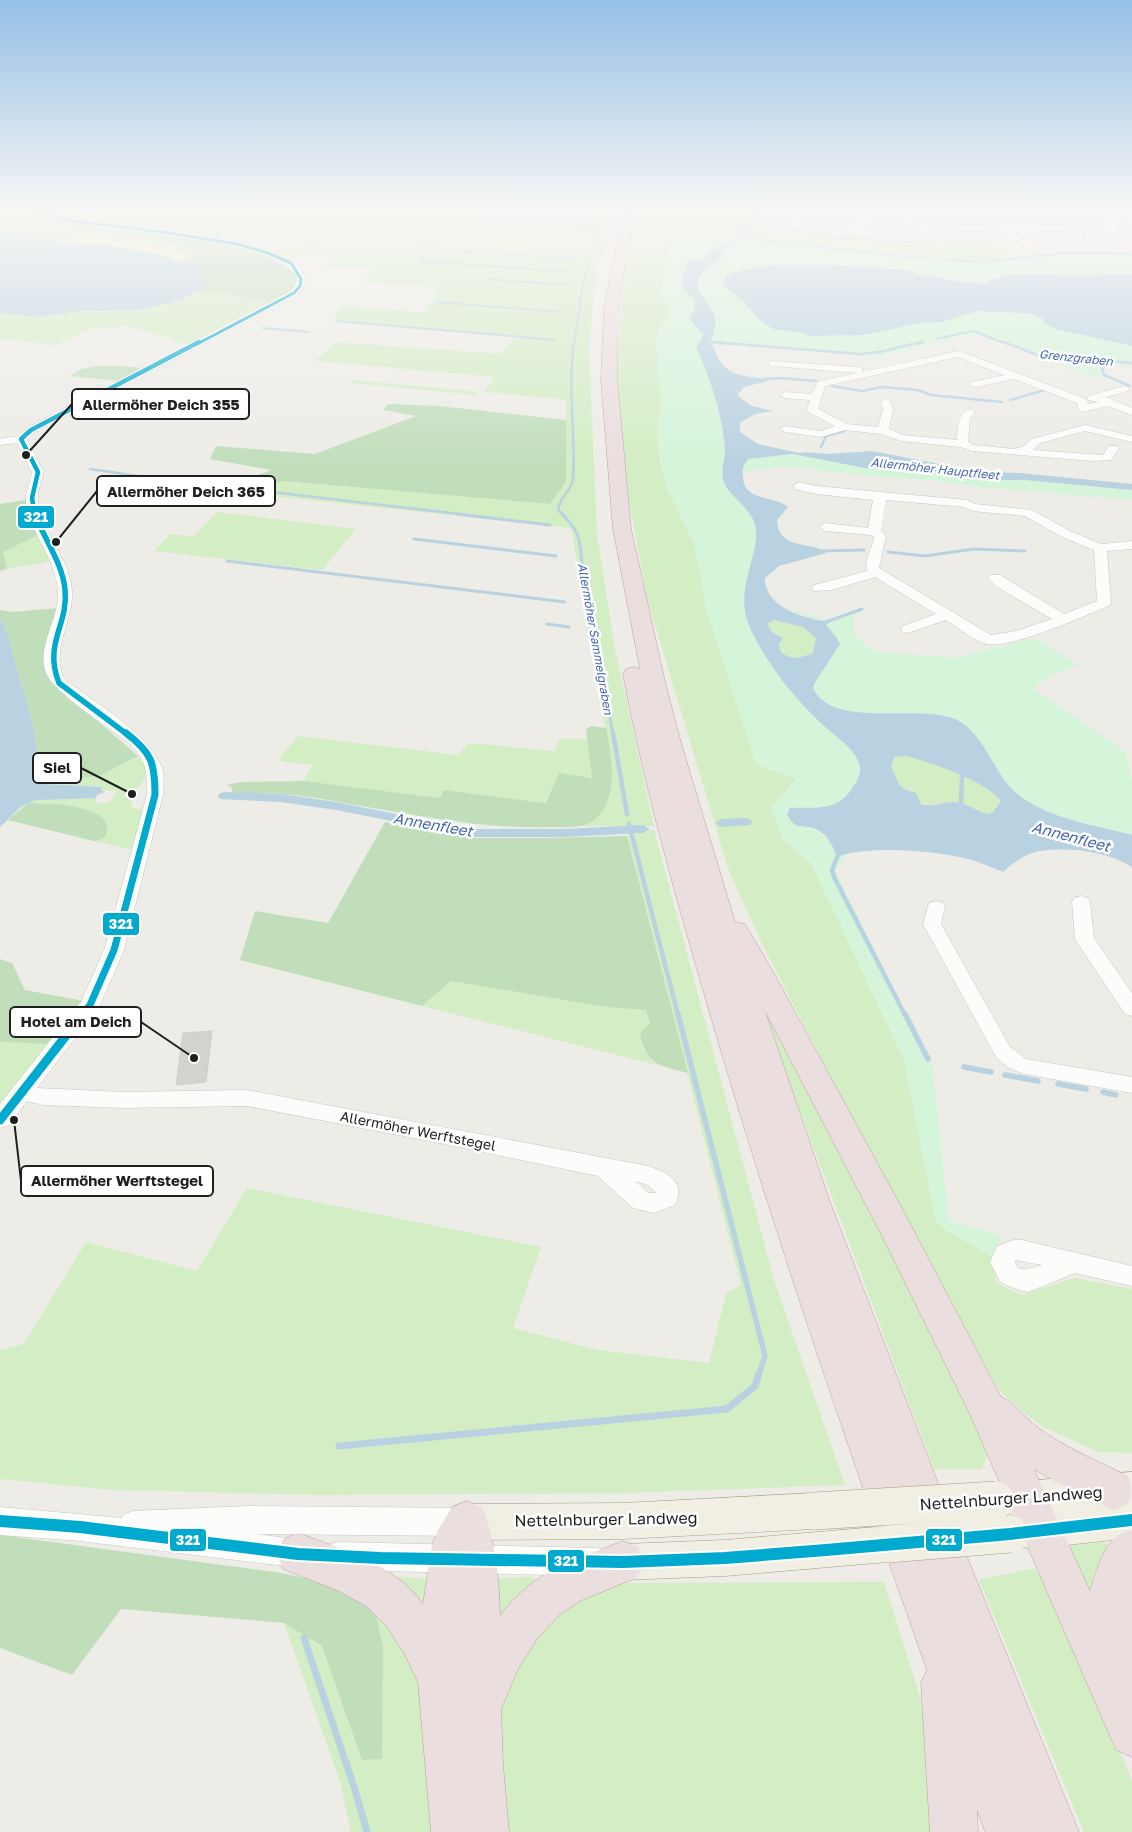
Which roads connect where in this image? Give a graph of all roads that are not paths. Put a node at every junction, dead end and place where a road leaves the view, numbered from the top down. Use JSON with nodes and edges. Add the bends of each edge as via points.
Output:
{"nodes":[{"id":1,"x":291,"y":294,"type":"edge"},
{"id":2,"x":602,"y":294,"type":"edge"},
{"id":3,"x":614,"y":294,"type":"edge"},
{"id":4,"x":948,"y":349,"type":"dead end"},
{"id":5,"x":959,"y":354,"type":"junction"},
{"id":6,"x":773,"y":363,"type":"dead end"},
{"id":7,"x":876,"y":372,"type":"junction"},
{"id":8,"x":1017,"y":375,"type":"junction"},
{"id":9,"x":976,"y":384,"type":"dead end"},
{"id":10,"x":1124,"y":389,"type":"dead end"},
{"id":11,"x":785,"y":395,"type":"dead end"},
{"id":12,"x":815,"y":397,"type":"junction"},
{"id":13,"x":1096,"y":397,"type":"junction"},
{"id":14,"x":885,"y":402,"type":"dead end"},
{"id":15,"x":1109,"y":402,"type":"junction"},
{"id":16,"x":1082,"y":405,"type":"junction"},
{"id":17,"x":970,"y":412,"type":"dead end"},
{"id":18,"x":1132,"y":412,"type":"edge"},
{"id":19,"x":844,"y":427,"type":"junction"},
{"id":20,"x":1084,"y":428,"type":"junction"},
{"id":21,"x":785,"y":430,"type":"dead end"},
{"id":22,"x":883,"y":431,"type":"junction"},
{"id":23,"x":20,"y":438,"type":"junction"},
{"id":24,"x":1132,"y":439,"type":"edge"},
{"id":25,"x":0,"y":442,"type":"edge"},
{"id":26,"x":962,"y":444,"type":"junction"},
{"id":27,"x":1113,"y":448,"type":"dead end"},
{"id":28,"x":1015,"y":452,"type":"junction"},
{"id":29,"x":799,"y":486,"type":"dead end"},
{"id":30,"x":880,"y":497,"type":"junction"},
{"id":31,"x":972,"y":507,"type":"junction"},
{"id":32,"x":970,"y":523,"type":"dead end"},
{"id":33,"x":826,"y":527,"type":"dead end"},
{"id":34,"x":874,"y":532,"type":"junction"},
{"id":35,"x":1132,"y":545,"type":"edge"},
{"id":36,"x":1100,"y":548,"type":"junction"},
{"id":37,"x":876,"y":572,"type":"junction"},
{"id":38,"x":995,"y":578,"type":"dead end"},
{"id":39,"x":819,"y":588,"type":"dead end"},
{"id":40,"x":1035,"y":604,"type":"junction"},
{"id":41,"x":1088,"y":609,"type":"junction"},
{"id":42,"x":947,"y":615,"type":"junction"},
{"id":43,"x":1062,"y":619,"type":"junction"},
{"id":44,"x":624,"y":625,"type":"dead end"},
{"id":45,"x":908,"y":629,"type":"dead end"},
{"id":46,"x":630,"y":654,"type":"dead end"},
{"id":47,"x":681,"y":827,"type":"junction"},
{"id":48,"x":711,"y":892,"type":"junction"},
{"id":49,"x":1081,"y":902,"type":"dead end"},
{"id":50,"x":936,"y":907,"type":"dead end"},
{"id":51,"x":1132,"y":1009,"type":"edge"},
{"id":52,"x":1008,"y":1058,"type":"joint"},
{"id":53,"x":1132,"y":1085,"type":"edge"},
{"id":54,"x":21,"y":1092,"type":"junction"},
{"id":55,"x":0,"y":1120,"type":"edge"},
{"id":56,"x":605,"y":1168,"type":"dead end"},
{"id":57,"x":1073,"y":1263,"type":"dead end"},
{"id":58,"x":1132,"y":1276,"type":"edge"},
{"id":59,"x":984,"y":1402,"type":"junction"},
{"id":60,"x":1126,"y":1500,"type":"edge"},
{"id":61,"x":1019,"y":1516,"type":"junction"},
{"id":62,"x":0,"y":1521,"type":"edge"},
{"id":63,"x":80,"y":1527,"type":"junction"},
{"id":64,"x":464,"y":1547,"type":"junction"},
{"id":65,"x":1132,"y":1551,"type":"edge"},
{"id":66,"x":298,"y":1554,"type":"junction"},
{"id":67,"x":623,"y":1562,"type":"junction"},
{"id":68,"x":941,"y":1649,"type":"junction"},
{"id":69,"x":441,"y":1683,"type":"junction"},
{"id":70,"x":478,"y":1714,"type":"junction"},
{"id":71,"x":1127,"y":1722,"type":"edge"},
{"id":72,"x":455,"y":1832,"type":"edge"},
{"id":73,"x":485,"y":1832,"type":"edge"},
{"id":74,"x":954,"y":1832,"type":"edge"},
{"id":75,"x":1009,"y":1832,"type":"edge"},
{"id":76,"x":1055,"y":1832,"type":"edge"}],
"edges":[{"from":1,"to":23,"type":"street"},
{"from":2,"to":44,"type":"highway","via":[[598,380],[606,530]]},
{"from":3,"to":47,"type":"highway","via":[[609,380],[622,529]]},
{"from":4,"to":5,"type":"street"},
{"from":5,"to":7,"type":"street"},
{"from":5,"to":8,"type":"street"},
{"from":6,"to":7,"type":"street"},
{"from":7,"to":12,"type":"street","via":[[821,384]]},
{"from":8,"to":9,"type":"street"},
{"from":8,"to":16,"type":"street"},
{"from":10,"to":13,"type":"street"},
{"from":11,"to":12,"type":"street"},
{"from":12,"to":19,"type":"street","via":[[812,410]]},
{"from":13,"to":15,"type":"street"},
{"from":13,"to":16,"type":"street"},
{"from":14,"to":22,"type":"street","via":[[888,409]]},
{"from":15,"to":16,"type":"street"},
{"from":15,"to":18,"type":"street"},
{"from":16,"to":20,"type":"street"},
{"from":17,"to":26,"type":"street","via":[[965,417]]},
{"from":19,"to":21,"type":"street","via":[[821,434]]},
{"from":19,"to":22,"type":"street"},
{"from":20,"to":24,"type":"street"},
{"from":20,"to":28,"type":"street","via":[[1036,441]]},
{"from":22,"to":26,"type":"street","via":[[901,438]]},
{"from":23,"to":25,"type":"street"},
{"from":23,"to":54,"type":"street","via":[[38,472],[31,499],[56,558],[65,592],[65,606],[51,655],[52,670],[60,683],[142,746],[153,764],[156,778],[150,818],[114,950],[90,1005]]},
{"from":26,"to":28,"type":"street"},
{"from":27,"to":28,"type":"street","via":[[1107,458]]},
{"from":29,"to":30,"type":"street"},
{"from":30,"to":31,"type":"street"},
{"from":30,"to":34,"type":"street"},
{"from":31,"to":32,"type":"street"},
{"from":31,"to":36,"type":"street","via":[[1028,513]]},
{"from":33,"to":34,"type":"street"},
{"from":34,"to":37,"type":"street","via":[[880,536],[872,569]]},
{"from":35,"to":36,"type":"street"},
{"from":36,"to":41,"type":"street","via":[[1104,603]]},
{"from":37,"to":39,"type":"street"},
{"from":37,"to":42,"type":"street"},
{"from":38,"to":40,"type":"street"},
{"from":40,"to":41,"type":"street"},
{"from":40,"to":43,"type":"street"},
{"from":41,"to":43,"type":"street"},
{"from":42,"to":43,"type":"street","via":[[990,640],[1023,633]]},
{"from":42,"to":45,"type":"street"},
{"from":46,"to":47,"type":"highway","via":[[649,745]]},
{"from":47,"to":48,"type":"highway"},
{"from":47,"to":68,"type":"highway","via":[[785,1206]]},
{"from":48,"to":59,"type":"highway","via":[[757,968]]},
{"from":48,"to":76,"type":"highway","via":[[816,1211],[933,1525]]},
{"from":49,"to":51,"type":"street","via":[[1085,940]]},
{"from":50,"to":52,"type":"street","via":[[932,924]]},
{"from":52,"to":53,"type":"street","via":[[1024,1066]]},
{"from":54,"to":55,"type":"street"},
{"from":54,"to":56,"type":"street","name":"Allermöher Werftstegel","via":[[43,1097],[123,1100],[247,1098]]},
{"from":57,"to":58,"type":"street"},
{"from":59,"to":60,"type":"highway","via":[[1023,1440]]},
{"from":59,"to":61,"type":"highway"},
{"from":60,"to":61,"type":"main road","name":"Nettelnburger Landweg"},
{"from":61,"to":64,"type":"main road","name":"Nettelnburger Landweg","bridge":true,"via":[[814,1511],[624,1521]]},
{"from":61,"to":67,"type":"main road","name":"Nettelnburger Landweg","bridge":true,"via":[[826,1550]]},
{"from":61,"to":71,"type":"highway"},
{"from":62,"to":63,"type":"street","name":"Nettelnburger Landweg"},
{"from":63,"to":64,"type":"street","name":"Nettelnburger Landweg","via":[[248,1520]]},
{"from":63,"to":66,"type":"street","name":"Nettelnburger Landweg"},
{"from":64,"to":66,"type":"street","name":"Nettelnburger Landweg","via":[[380,1558]]},
{"from":64,"to":67,"type":"street","name":"Nettelnburger Landweg"},
{"from":64,"to":69,"type":"highway","via":[[446,1591]]},
{"from":64,"to":70,"type":"highway","via":[[477,1599]]},
{"from":65,"to":71,"type":"highway","via":[[1122,1560],[1112,1586],[1110,1631]]},
{"from":66,"to":69,"type":"highway","via":[[381,1591],[416,1632]]},
{"from":67,"to":70,"type":"highway","via":[[559,1589],[519,1624],[498,1661]]},
{"from":68,"to":74,"type":"highway"},
{"from":68,"to":75,"type":"highway"},
{"from":69,"to":72,"type":"highway"},
{"from":70,"to":73,"type":"highway","via":[[479,1775]]}]}
